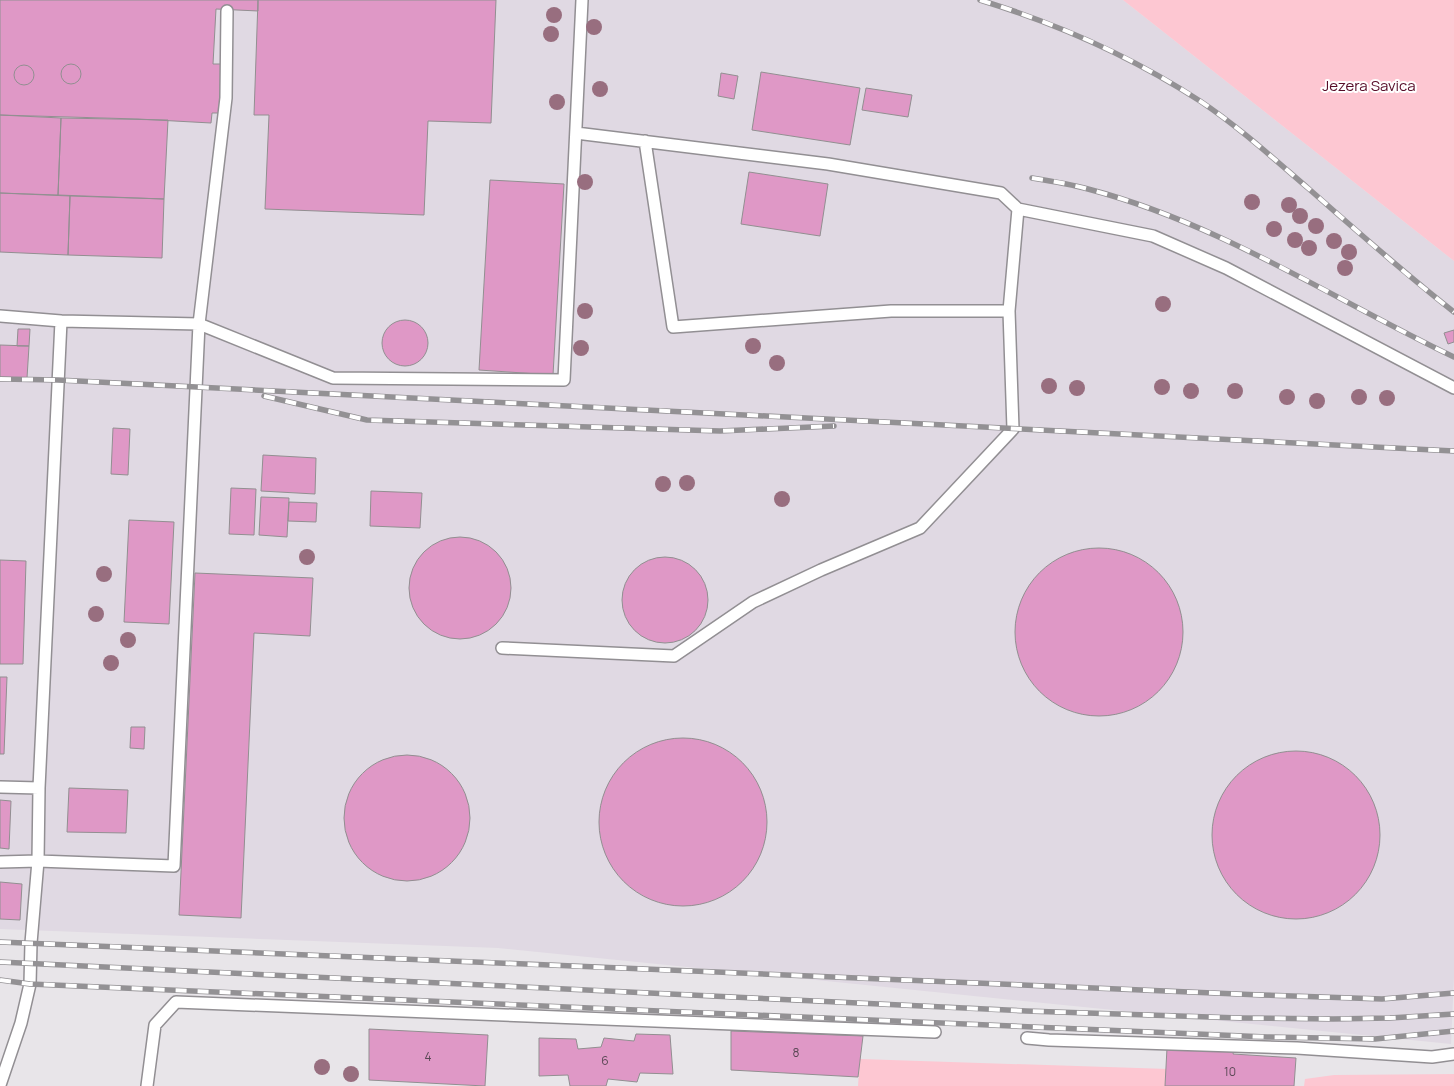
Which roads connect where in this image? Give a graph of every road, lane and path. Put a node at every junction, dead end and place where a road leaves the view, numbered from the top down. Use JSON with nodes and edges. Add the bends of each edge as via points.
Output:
{"nodes":[{"id":1,"x":582,"y":0,"type":"edge"},
{"id":2,"x":228,"y":11,"type":"dead end"},
{"id":3,"x":576,"y":133,"type":"junction"},
{"id":4,"x":645,"y":141,"type":"junction"},
{"id":5,"x":1018,"y":210,"type":"junction"},
{"id":6,"x":1009,"y":311,"type":"junction"},
{"id":7,"x":0,"y":316,"type":"edge"},
{"id":8,"x":61,"y":321,"type":"junction"},
{"id":9,"x":199,"y":324,"type":"junction"},
{"id":10,"x":1454,"y":388,"type":"edge"},
{"id":11,"x":502,"y":648,"type":"dead end"},
{"id":12,"x":0,"y":787,"type":"edge"},
{"id":13,"x":39,"y":788,"type":"junction"},
{"id":14,"x":38,"y":861,"type":"junction"},
{"id":15,"x":0,"y":862,"type":"edge"},
{"id":16,"x":935,"y":1032,"type":"dead end"},
{"id":17,"x":1027,"y":1038,"type":"dead end"},
{"id":18,"x":1454,"y":1054,"type":"edge"},
{"id":19,"x":0,"y":1085,"type":"edge"},
{"id":20,"x":146,"y":1086,"type":"edge"}],
"edges":[{"from":1,"to":3,"type":"lane"},
{"from":2,"to":9,"type":"lane","via":[[226,98]]},
{"from":3,"to":4,"type":"lane"},
{"from":3,"to":9,"type":"lane","via":[[564,380],[333,378]]},
{"from":4,"to":5,"type":"lane","via":[[828,164],[1001,193]]},
{"from":4,"to":6,"type":"lane","via":[[673,327],[891,311]]},
{"from":5,"to":6,"type":"lane"},
{"from":5,"to":10,"type":"lane","via":[[1153,236],[1226,268]]},
{"from":6,"to":11,"type":"lane","via":[[1013,429],[920,528],[753,602],[674,656]]},
{"from":7,"to":8,"type":"lane"},
{"from":8,"to":9,"type":"lane"},
{"from":8,"to":13,"type":"lane"},
{"from":9,"to":14,"type":"lane","via":[[174,866]]},
{"from":12,"to":13,"type":"lane"},
{"from":13,"to":14,"type":"lane"},
{"from":14,"to":15,"type":"lane"},
{"from":14,"to":19,"type":"lane","via":[[30,984],[22,1023]]},
{"from":16,"to":20,"type":"lane","via":[[176,1002],[155,1025]]},
{"from":17,"to":18,"type":"lane","via":[[1297,1048],[1432,1057]]}]}
